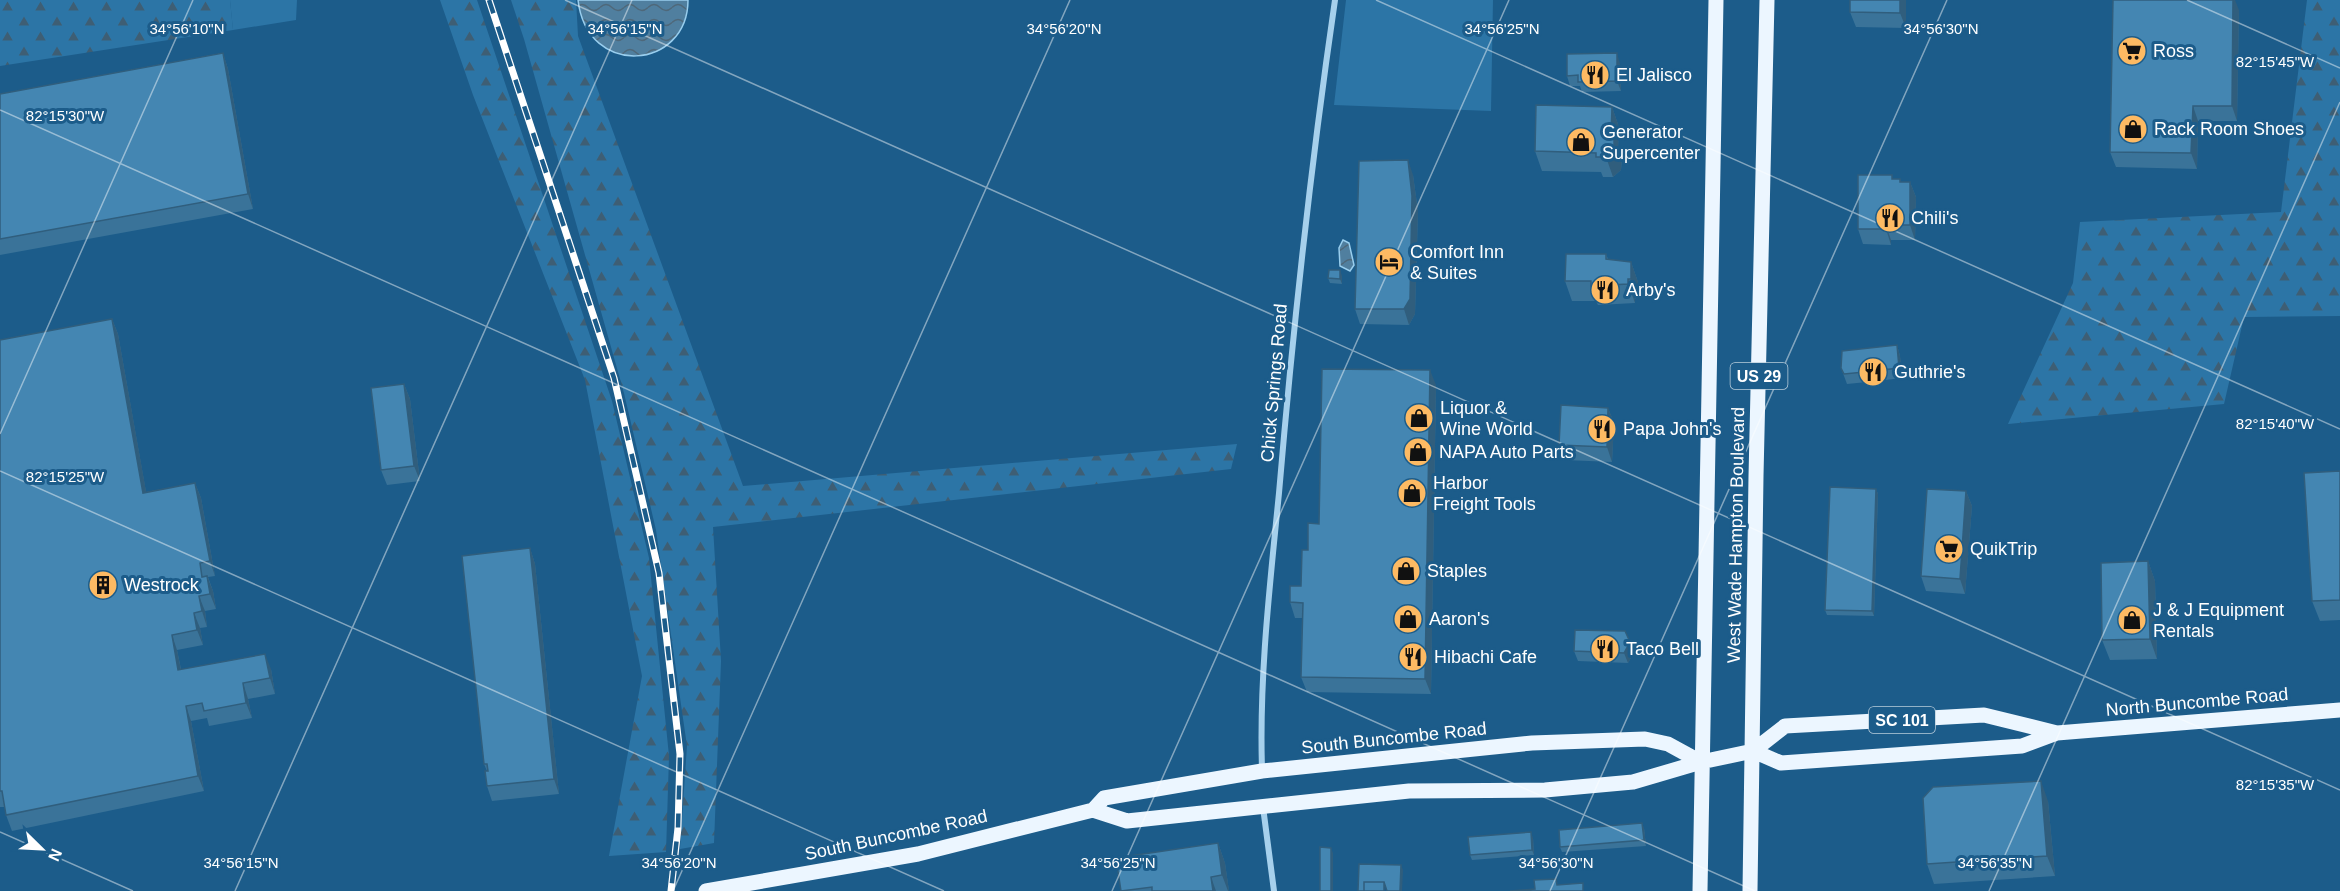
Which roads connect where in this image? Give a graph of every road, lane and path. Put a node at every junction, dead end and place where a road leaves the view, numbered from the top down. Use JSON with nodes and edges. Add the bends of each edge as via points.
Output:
{"nodes":[{"id":1,"x":1335,"y":0,"type":"edge"},
{"id":2,"x":1716,"y":0,"type":"edge"},
{"id":3,"x":1767,"y":0,"type":"edge"},
{"id":4,"x":2340,"y":710,"type":"edge"},
{"id":5,"x":2057,"y":733,"type":"junction"},
{"id":6,"x":1752,"y":751,"type":"junction"},
{"id":7,"x":1701,"y":762,"type":"junction"},
{"id":8,"x":1262,"y":771,"type":"junction"},
{"id":9,"x":1263,"y":806,"type":"junction"},
{"id":10,"x":1093,"y":810,"type":"junction"},
{"id":11,"x":706,"y":891,"type":"edge"},
{"id":12,"x":1274,"y":891,"type":"edge"},
{"id":13,"x":1700,"y":891,"type":"edge"},
{"id":14,"x":1750,"y":891,"type":"edge"}],
"edges":[{"from":1,"to":8,"type":"street","name":"Chick Springs Road","via":[[1309,182],[1288,381],[1261,704]]},
{"from":2,"to":7,"type":"main road","name":"West Wade Hampton Boulevard","number":"US 29"},
{"from":3,"to":6,"type":"main road","name":"West Wade Hampton Boulevard","number":"US 29"},
{"from":4,"to":5,"type":"main road","name":"North Buncombe Road","number":"SC 101"},
{"from":5,"to":6,"type":"main road","name":"North Buncombe Road","number":"SC 101","via":[[2022,746],[1781,763]]},
{"from":5,"to":6,"type":"main road","name":"North Buncombe Road","number":"SC 101","via":[[1984,715],[1785,726]]},
{"from":6,"to":7,"type":"main road"},
{"from":6,"to":14,"type":"main road","name":"West Wade Hampton Boulevard","number":"US 29"},
{"from":7,"to":8,"type":"main road","name":"South Buncombe Road","via":[[1668,744],[1644,738],[1532,743]]},
{"from":7,"to":9,"type":"main road","via":[[1632,782],[1545,790],[1409,791]]},
{"from":7,"to":13,"type":"main road","name":"West Wade Hampton Boulevard","number":"US 29"},
{"from":8,"to":10,"type":"main road","name":"South Buncombe Road","via":[[1104,798]]},
{"from":9,"to":10,"type":"main road","via":[[1127,821]]},
{"from":9,"to":12,"type":"street"},
{"from":10,"to":11,"type":"main road","name":"South Buncombe Road","via":[[918,854]]}]}
